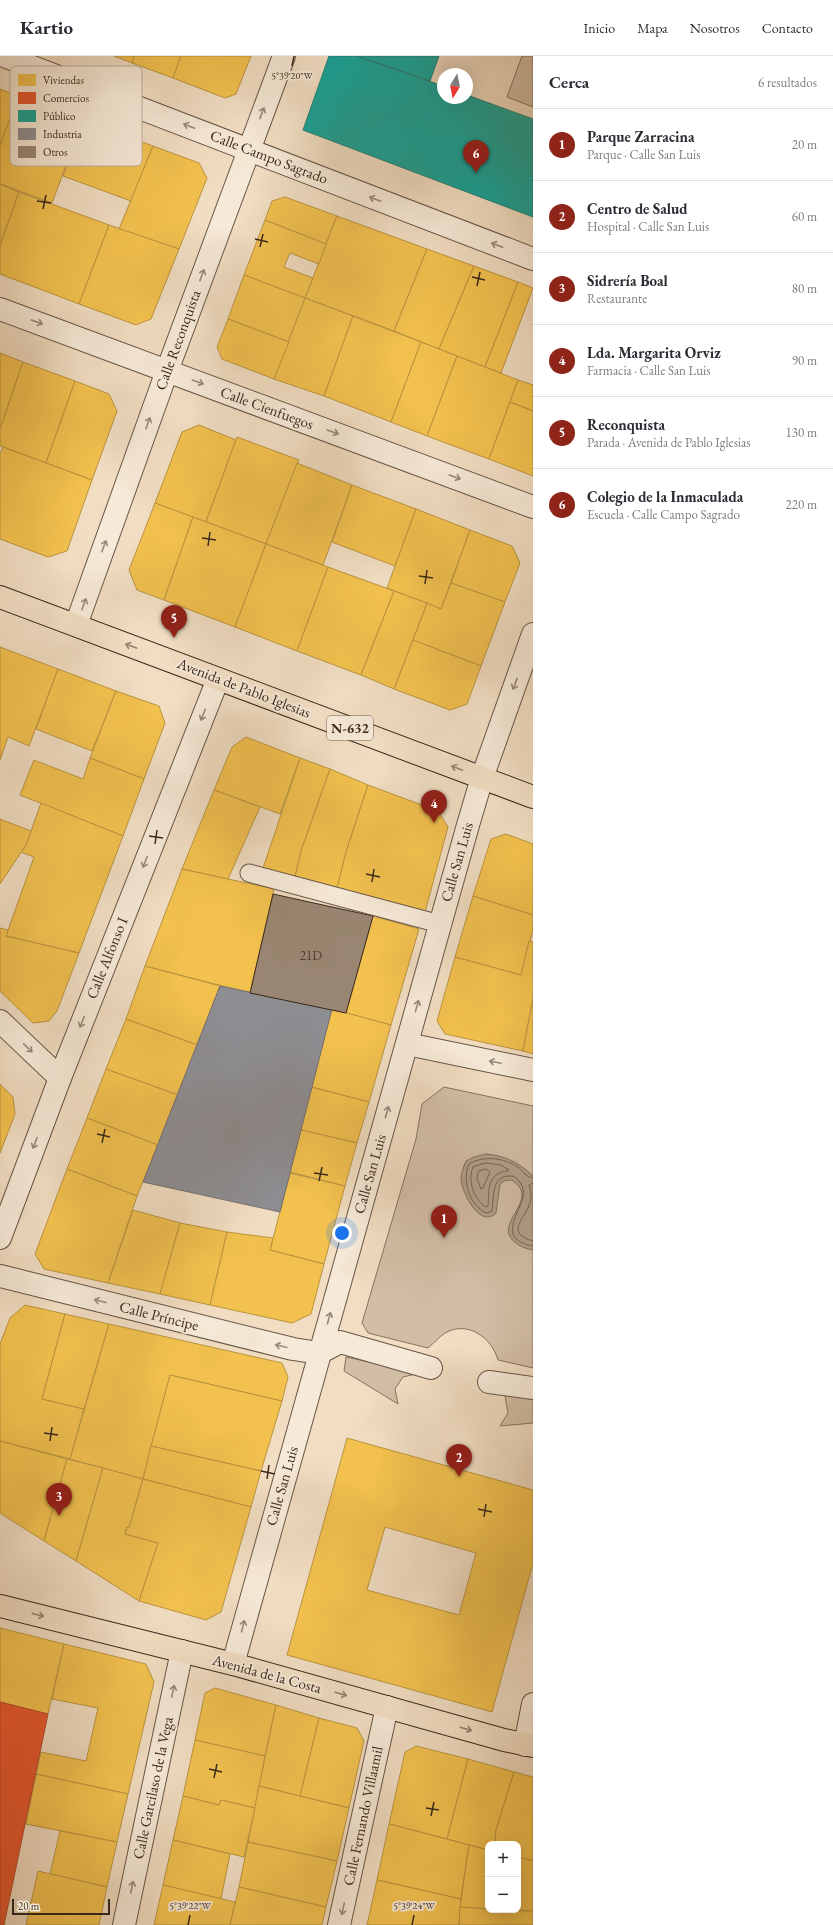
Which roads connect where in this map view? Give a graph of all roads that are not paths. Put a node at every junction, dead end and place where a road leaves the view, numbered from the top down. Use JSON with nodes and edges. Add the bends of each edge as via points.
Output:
{"nodes":[{"id":1,"x":4,"y":56,"type":"edge"},
{"id":2,"x":284,"y":56,"type":"edge"},
{"id":3,"x":30,"y":66,"type":"edge"},
{"id":4,"x":142,"y":109,"type":"edge"},
{"id":5,"x":248,"y":149,"type":"junction"},
{"id":6,"x":533,"y":260,"type":"edge"},
{"id":7,"x":0,"y":309,"type":"edge"},
{"id":8,"x":167,"y":370,"type":"junction"},
{"id":9,"x":533,"y":507,"type":"edge"},
{"id":10,"x":0,"y":597,"type":"edge"},
{"id":11,"x":76,"y":625,"type":"junction"},
{"id":12,"x":533,"y":634,"type":"edge"},
{"id":13,"x":218,"y":678,"type":"junction"},
{"id":14,"x":482,"y":778,"type":"junction"},
{"id":15,"x":533,"y":797,"type":"edge"},
{"id":16,"x":249,"y":873,"type":"dead end"},
{"id":17,"x":440,"y":924,"type":"junction"},
{"id":18,"x":0,"y":1021,"type":"edge"},
{"id":19,"x":407,"y":1044,"type":"junction"},
{"id":20,"x":533,"y":1070,"type":"edge"},
{"id":21,"x":60,"y":1078,"type":"junction"},
{"id":22,"x":0,"y":1238,"type":"edge"},
{"id":23,"x":0,"y":1276,"type":"edge"},
{"id":24,"x":319,"y":1353,"type":"junction"},
{"id":25,"x":430,"y":1368,"type":"dead end"},
{"id":26,"x":490,"y":1382,"type":"dead end"},
{"id":27,"x":533,"y":1388,"type":"edge"},
{"id":28,"x":0,"y":1606,"type":"edge"},
{"id":29,"x":182,"y":1651,"type":"junction"},
{"id":30,"x":233,"y":1664,"type":"junction"},
{"id":31,"x":533,"y":1704,"type":"edge"},
{"id":32,"x":387,"y":1707,"type":"junction"},
{"id":33,"x":529,"y":1745,"type":"edge"},
{"id":34,"x":124,"y":1925,"type":"edge"},
{"id":35,"x":340,"y":1925,"type":"edge"}],
"edges":[{"from":3,"to":1,"type":"street","name":"Calle Campo Sagrado","one_way":true},
{"from":5,"to":2,"type":"street","name":"Calle Reconquista","one_way":true},
{"from":5,"to":4,"type":"street","name":"Calle Campo Sagrado","one_way":true},
{"from":6,"to":5,"type":"street","name":"Calle Campo Sagrado","one_way":true},
{"from":8,"to":5,"type":"street","name":"Calle Reconquista","one_way":true},
{"from":7,"to":8,"type":"street","name":"Calle Cienfuegos","one_way":true},
{"from":8,"to":9,"type":"street","name":"Calle Cienfuegos","one_way":true},
{"from":11,"to":8,"type":"street","name":"Calle Reconquista","one_way":true},
{"from":10,"to":11,"type":"main road","name":"Avenida de Pablo Iglesias","number":"N-632"},
{"from":13,"to":11,"type":"main road","name":"Avenida de Pablo Iglesias","number":"N-632","one_way":true},
{"from":12,"to":14,"type":"street","name":"Calle San Luis","one_way":true},
{"from":14,"to":13,"type":"main road","name":"Avenida de Pablo Iglesias","number":"N-632","one_way":true},
{"from":13,"to":21,"type":"street","name":"Calle Alfonso I","one_way":true},
{"from":14,"to":15,"type":"main road","name":"Avenida de Pablo Iglesias","number":"N-632"},
{"from":14,"to":17,"type":"street","name":"Calle San Luis"},
{"from":16,"to":17,"type":"lane"},
{"from":19,"to":17,"type":"street","name":"Calle San Luis","one_way":true},
{"from":18,"to":21,"type":"street","one_way":true},
{"from":20,"to":19,"type":"street","one_way":true},
{"from":24,"to":19,"type":"street","name":"Calle San Luis","one_way":true},
{"from":21,"to":22,"type":"street","name":"Calle Alfonso I","one_way":true},
{"from":24,"to":23,"type":"street","name":"Calle Príncipe","one_way":true,"via":[[293,1349]]},
{"from":24,"to":25,"type":"street","via":[[340,1342]]},
{"from":30,"to":24,"type":"street","name":"Calle San Luis","one_way":true},
{"from":26,"to":27,"type":"street"},
{"from":28,"to":29,"type":"main road","name":"Avenida de la Costa","one_way":true},
{"from":29,"to":30,"type":"main road","name":"Avenida de la Costa"},
{"from":34,"to":29,"type":"street","name":"Calle Garcilaso de la Vega","one_way":true},
{"from":30,"to":32,"type":"main road","name":"Avenida de la Costa","one_way":true},
{"from":31,"to":33,"type":"street"},
{"from":32,"to":33,"type":"main road","name":"Avenida de la Costa","one_way":true},
{"from":32,"to":35,"type":"street","name":"Calle Fernando Villaamil","one_way":true}]}
